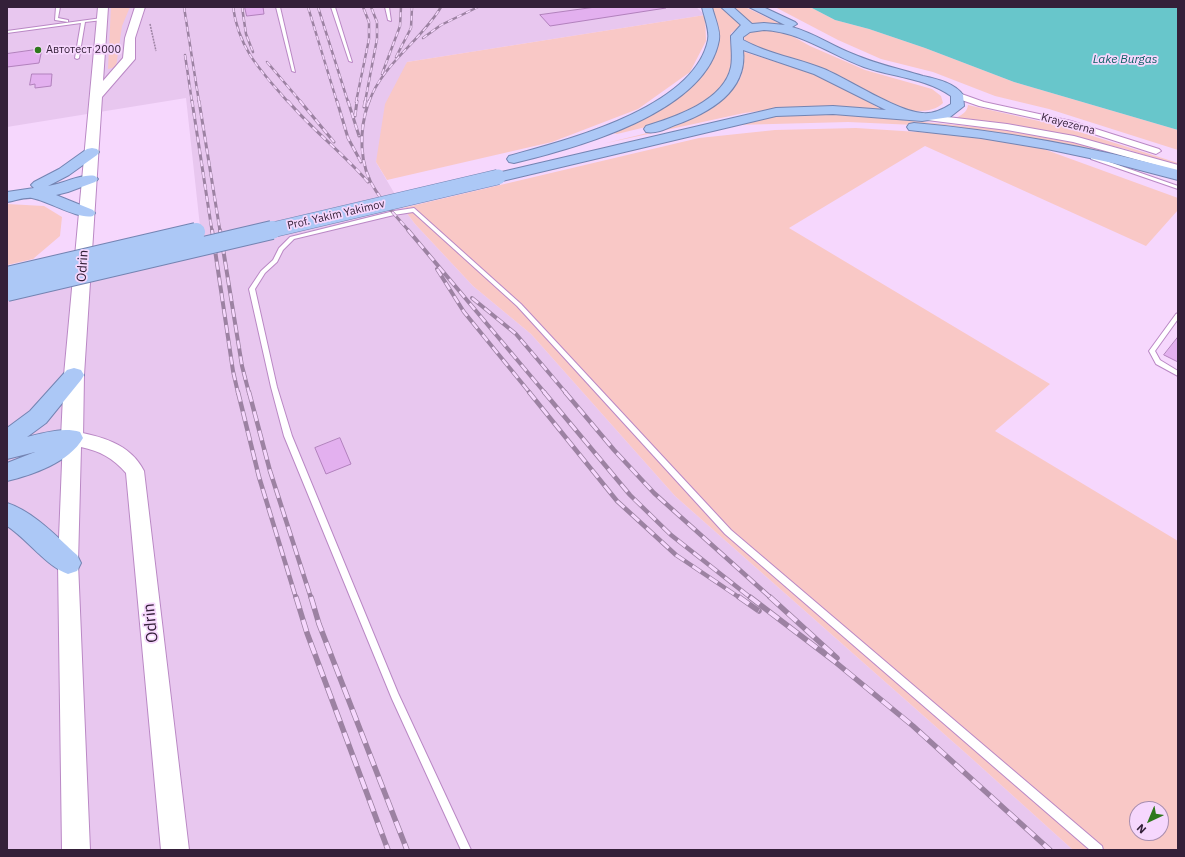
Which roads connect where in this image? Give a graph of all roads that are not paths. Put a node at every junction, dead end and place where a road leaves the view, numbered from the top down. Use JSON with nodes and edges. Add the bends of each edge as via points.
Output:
{"nodes":[{"id":1,"x":58,"y":7,"type":"edge"},
{"id":2,"x":103,"y":7,"type":"edge"},
{"id":3,"x":140,"y":7,"type":"edge"},
{"id":4,"x":278,"y":7,"type":"edge"},
{"id":5,"x":333,"y":7,"type":"edge"},
{"id":6,"x":387,"y":7,"type":"edge"},
{"id":7,"x":707,"y":7,"type":"edge"},
{"id":8,"x":726,"y":7,"type":"edge"},
{"id":9,"x":754,"y":7,"type":"edge"},
{"id":10,"x":102,"y":19,"type":"junction"},
{"id":11,"x":390,"y":20,"type":"dead end"},
{"id":12,"x":83,"y":22,"type":"junction"},
{"id":13,"x":71,"y":23,"type":"junction"},
{"id":14,"x":7,"y":32,"type":"edge"},
{"id":15,"x":741,"y":36,"type":"junction"},
{"id":16,"x":814,"y":38,"type":"junction"},
{"id":17,"x":76,"y":58,"type":"dead end"},
{"id":18,"x":351,"y":60,"type":"dead end"},
{"id":19,"x":294,"y":71,"type":"dead end"},
{"id":20,"x":97,"y":94,"type":"junction"},
{"id":21,"x":956,"y":95,"type":"junction"},
{"id":22,"x":922,"y":117,"type":"junction"},
{"id":23,"x":830,"y":124,"type":"dead end"},
{"id":24,"x":771,"y":127,"type":"dead end"},
{"id":25,"x":666,"y":138,"type":"junction"},
{"id":26,"x":1065,"y":148,"type":"junction"},
{"id":27,"x":92,"y":152,"type":"junction"},
{"id":28,"x":1171,"y":156,"type":"edge"},
{"id":29,"x":497,"y":168,"type":"junction"},
{"id":30,"x":1178,"y":168,"type":"edge"},
{"id":31,"x":1178,"y":176,"type":"edge"},
{"id":32,"x":90,"y":180,"type":"junction"},
{"id":33,"x":1178,"y":188,"type":"edge"},
{"id":34,"x":25,"y":193,"type":"junction"},
{"id":35,"x":87,"y":214,"type":"junction"},
{"id":36,"x":7,"y":276,"type":"edge"},
{"id":37,"x":7,"y":292,"type":"edge"},
{"id":38,"x":1178,"y":315,"type":"edge"},
{"id":39,"x":1178,"y":374,"type":"edge"},
{"id":40,"x":74,"y":375,"type":"junction"},
{"id":41,"x":72,"y":438,"type":"junction"},
{"id":42,"x":7,"y":440,"type":"edge"},
{"id":43,"x":7,"y":450,"type":"edge"},
{"id":44,"x":7,"y":472,"type":"edge"},
{"id":45,"x":7,"y":513,"type":"edge"},
{"id":46,"x":68,"y":563,"type":"junction"},
{"id":47,"x":76,"y":850,"type":"edge"},
{"id":48,"x":175,"y":850,"type":"edge"},
{"id":49,"x":466,"y":850,"type":"edge"},
{"id":50,"x":1098,"y":850,"type":"edge"}],
"edges":[{"from":1,"to":13,"type":"lane","via":[[56,19]]},
{"from":2,"to":10,"type":"main road","name":"Odrin"},
{"from":3,"to":20,"type":"main road","via":[[130,38],[129,59]]},
{"from":4,"to":19,"type":"lane"},
{"from":5,"to":18,"type":"lane"},
{"from":6,"to":11,"type":"lane"},
{"from":7,"to":29,"type":"highway","via":[[714,24],[712,48],[698,74],[685,87],[648,111],[604,132]]},
{"from":8,"to":15,"type":"highway","via":[[746,22]]},
{"from":9,"to":16,"type":"highway"},
{"from":10,"to":12,"type":"lane"},
{"from":10,"to":20,"type":"main road","name":"Odrin"},
{"from":12,"to":13,"type":"lane"},
{"from":12,"to":17,"type":"lane"},
{"from":13,"to":14,"type":"lane"},
{"from":15,"to":16,"type":"highway","via":[[758,27],[780,28]]},
{"from":15,"to":22,"type":"highway","via":[[751,49],[802,64],[835,78],[893,109]]},
{"from":15,"to":29,"type":"highway","via":[[736,73],[730,84],[720,95],[689,115],[643,132]]},
{"from":16,"to":21,"type":"highway","via":[[863,62],[939,85]]},
{"from":20,"to":27,"type":"main road","name":"Odrin"},
{"from":21,"to":22,"type":"highway","via":[[957,106],[950,112]]},
{"from":21,"to":28,"type":"street","name":"Krayezerna","via":[[982,104],[1068,123]]},
{"from":22,"to":25,"type":"highway","via":[[833,110],[776,112]]},
{"from":22,"to":30,"type":"street","via":[[1007,127],[1074,139]]},
{"from":23,"to":26,"type":"highway","via":[[956,130]]},
{"from":24,"to":25,"type":"highway"},
{"from":25,"to":29,"type":"highway","name":"Prof. Yakim Yakimov"},
{"from":26,"to":31,"type":"highway"},
{"from":26,"to":33,"type":"lane"},
{"from":27,"to":32,"type":"main road","name":"Odrin"},
{"from":27,"to":34,"type":"highway","via":[[64,172]]},
{"from":29,"to":36,"type":"highway","name":"Prof. Yakim Yakimov","bridge":true},
{"from":29,"to":37,"type":"highway","name":"Prof. Yakim Yakimov","bridge":true},
{"from":32,"to":34,"type":"highway","via":[[63,189]]},
{"from":32,"to":35,"type":"main road","name":"Odrin"},
{"from":34,"to":35,"type":"highway","via":[[55,199]]},
{"from":35,"to":40,"type":"main road","name":"Odrin"},
{"from":38,"to":39,"type":"lane","via":[[1152,351],[1158,362]]},
{"from":40,"to":41,"type":"main road","name":"Odrin"},
{"from":40,"to":42,"type":"highway","via":[[38,417]]},
{"from":41,"to":43,"type":"highway","via":[[44,441]]},
{"from":41,"to":44,"type":"highway","via":[[38,463]]},
{"from":41,"to":46,"type":"street","name":"Odrin"},
{"from":41,"to":48,"type":"street","name":"Odrin","via":[[114,448],[135,471]]},
{"from":45,"to":46,"type":"highway"},
{"from":46,"to":47,"type":"street","name":"Odrin"},
{"from":49,"to":50,"type":"lane","via":[[395,696],[288,436],[274,388],[252,289],[292,238],[414,210],[519,305],[728,532]]}]}
